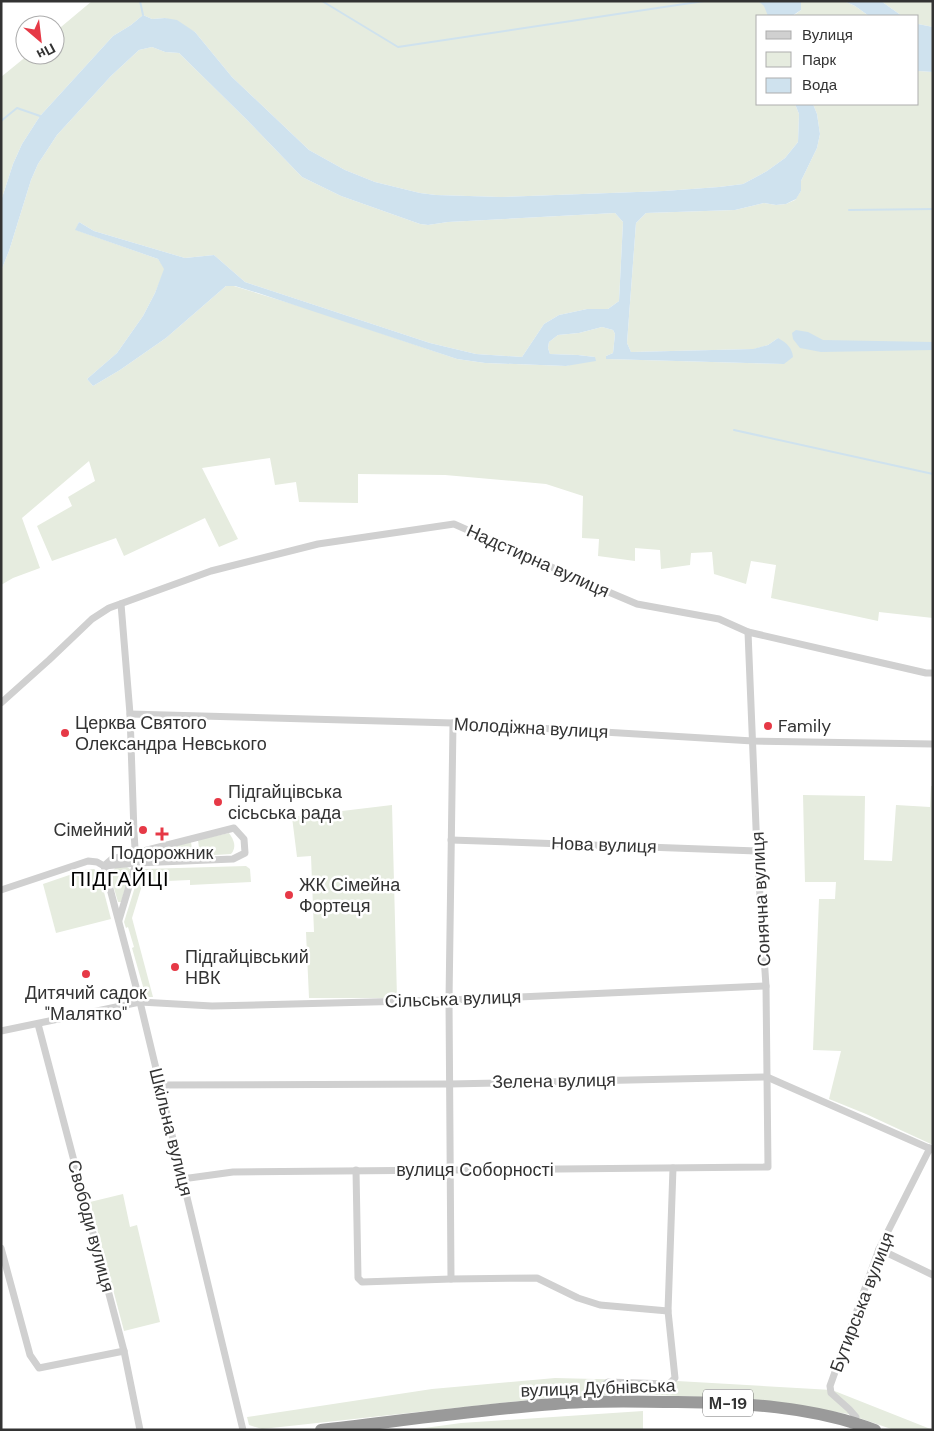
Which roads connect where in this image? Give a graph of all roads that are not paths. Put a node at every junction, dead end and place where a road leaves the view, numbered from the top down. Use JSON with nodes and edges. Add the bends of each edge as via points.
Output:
{"nodes":[{"id":1,"x":121,"y":604,"type":"junction"},
{"id":2,"x":748,"y":632,"type":"junction"},
{"id":3,"x":933,"y":672,"type":"edge"},
{"id":4,"x":1,"y":703,"type":"edge"},
{"id":5,"x":130,"y":714,"type":"junction"},
{"id":6,"x":453,"y":723,"type":"junction"},
{"id":7,"x":753,"y":741,"type":"junction"},
{"id":8,"x":933,"y":744,"type":"edge"},
{"id":9,"x":451,"y":840,"type":"junction"},
{"id":10,"x":757,"y":851,"type":"junction"},
{"id":11,"x":135,"y":852,"type":"junction"},
{"id":12,"x":136,"y":863,"type":"junction"},
{"id":13,"x":104,"y":866,"type":"junction"},
{"id":14,"x":1,"y":890,"type":"edge"},
{"id":15,"x":119,"y":922,"type":"junction"},
{"id":16,"x":766,"y":986,"type":"junction"},
{"id":17,"x":449,"y":1000,"type":"junction"},
{"id":18,"x":140,"y":1002,"type":"junction"},
{"id":19,"x":38,"y":1024,"type":"junction"},
{"id":20,"x":1,"y":1031,"type":"edge"},
{"id":21,"x":767,"y":1077,"type":"junction"},
{"id":22,"x":450,"y":1084,"type":"junction"},
{"id":23,"x":160,"y":1085,"type":"junction"},
{"id":24,"x":931,"y":1149,"type":"edge"},
{"id":25,"x":768,"y":1167,"type":"joint"},
{"id":26,"x":673,"y":1168,"type":"junction"},
{"id":27,"x":356,"y":1170,"type":"junction"},
{"id":28,"x":451,"y":1171,"type":"junction"},
{"id":29,"x":182,"y":1179,"type":"junction"},
{"id":30,"x":1,"y":1248,"type":"edge"},
{"id":31,"x":878,"y":1249,"type":"junction"},
{"id":32,"x":933,"y":1275,"type":"edge"},
{"id":33,"x":451,"y":1279,"type":"junction"},
{"id":34,"x":668,"y":1311,"type":"junction"},
{"id":35,"x":124,"y":1351,"type":"junction"},
{"id":36,"x":600,"y":1401,"type":"junction"},
{"id":37,"x":855,"y":1423,"type":"junction"},
{"id":38,"x":140,"y":1430,"type":"edge"},
{"id":39,"x":243,"y":1430,"type":"edge"},
{"id":40,"x":322,"y":1430,"type":"edge"},
{"id":41,"x":875,"y":1430,"type":"edge"}],
"edges":[{"from":1,"to":2,"type":"street","name":"Надстирна вулиця","via":[[211,571],[318,544],[454,524],[637,604],[719,619]]},
{"from":1,"to":4,"type":"street","name":"Надстирна вулиця","via":[[92,619]]},
{"from":1,"to":5,"type":"street"},
{"from":2,"to":3,"type":"street","name":"Надстирна вулиця","via":[[847,656]]},
{"from":2,"to":7,"type":"street","name":"Сонячна вулиця"},
{"from":5,"to":6,"type":"street","name":"Молодіжна вулиця"},
{"from":5,"to":11,"type":"street"},
{"from":6,"to":7,"type":"street","name":"Молодіжна вулиця"},
{"from":6,"to":9,"type":"street"},
{"from":7,"to":8,"type":"street","name":"Молодіжна вулиця"},
{"from":7,"to":10,"type":"street","name":"Сонячна вулиця"},
{"from":9,"to":10,"type":"street","name":"Нова вулиця"},
{"from":9,"to":17,"type":"street"},
{"from":10,"to":16,"type":"street","name":"Сонячна вулиця"},
{"from":11,"to":12,"type":"street"},
{"from":11,"to":12,"type":"street","via":[[234,828],[244,839],[245,853],[233,859]]},
{"from":11,"to":13,"type":"street","via":[[112,859]]},
{"from":12,"to":13,"type":"street"},
{"from":12,"to":15,"type":"street"},
{"from":13,"to":14,"type":"street","via":[[88,861]]},
{"from":13,"to":15,"type":"street","name":"Шкільна вулиця"},
{"from":15,"to":18,"type":"street","name":"Шкільна вулиця"},
{"from":16,"to":17,"type":"street","name":"Сільська вулиця"},
{"from":16,"to":21,"type":"street","name":"Сонячна вулиця"},
{"from":17,"to":18,"type":"street","name":"Сільська вулиця","via":[[212,1006]]},
{"from":17,"to":22,"type":"street"},
{"from":18,"to":19,"type":"street","name":"Сільська вулиця"},
{"from":18,"to":23,"type":"street","name":"Шкільна вулиця"},
{"from":19,"to":20,"type":"street","name":"Сільська вулиця"},
{"from":19,"to":35,"type":"street","name":"Свободи вулиця"},
{"from":21,"to":22,"type":"street","name":"Зелена вулиця"},
{"from":21,"to":24,"type":"street","name":"Зелена вулиця"},
{"from":21,"to":25,"type":"street","name":"Сонячна вулиця"},
{"from":22,"to":23,"type":"street","name":"Зелена вулиця"},
{"from":22,"to":28,"type":"street"},
{"from":23,"to":29,"type":"street","name":"Шкільна вулиця"},
{"from":24,"to":31,"type":"street","name":"Бутирська вулиця"},
{"from":25,"to":26,"type":"street","name":"вулиця Соборності"},
{"from":26,"to":28,"type":"street","name":"вулиця Соборності"},
{"from":26,"to":34,"type":"street"},
{"from":27,"to":28,"type":"street","name":"вулиця Соборності"},
{"from":27,"to":29,"type":"street","name":"вулиця Соборності","via":[[233,1172]]},
{"from":27,"to":33,"type":"street","via":[[358,1278],[362,1282]]},
{"from":28,"to":33,"type":"street"},
{"from":29,"to":39,"type":"street","name":"Шкільна вулиця"},
{"from":30,"to":35,"type":"street","via":[[30,1355],[39,1368]]},
{"from":31,"to":32,"type":"street"},
{"from":31,"to":37,"type":"street","name":"Бутирська вулиця","via":[[830,1386],[831,1393],[856,1417]]},
{"from":33,"to":34,"type":"street","via":[[537,1278],[600,1305]]},
{"from":34,"to":36,"type":"street","via":[[675,1378],[669,1384],[608,1382],[601,1387]]},
{"from":35,"to":38,"type":"street","name":"Свободи вулиця"},
{"from":36,"to":37,"type":"highway","name":"вулиця Дубнівська","number":"М-19","via":[[759,1404]]},
{"from":36,"to":40,"type":"highway","name":"вулиця Дубнівська","number":"М-19"},
{"from":37,"to":41,"type":"highway","name":"вулиця Дубнівська","number":"М-19"}]}
